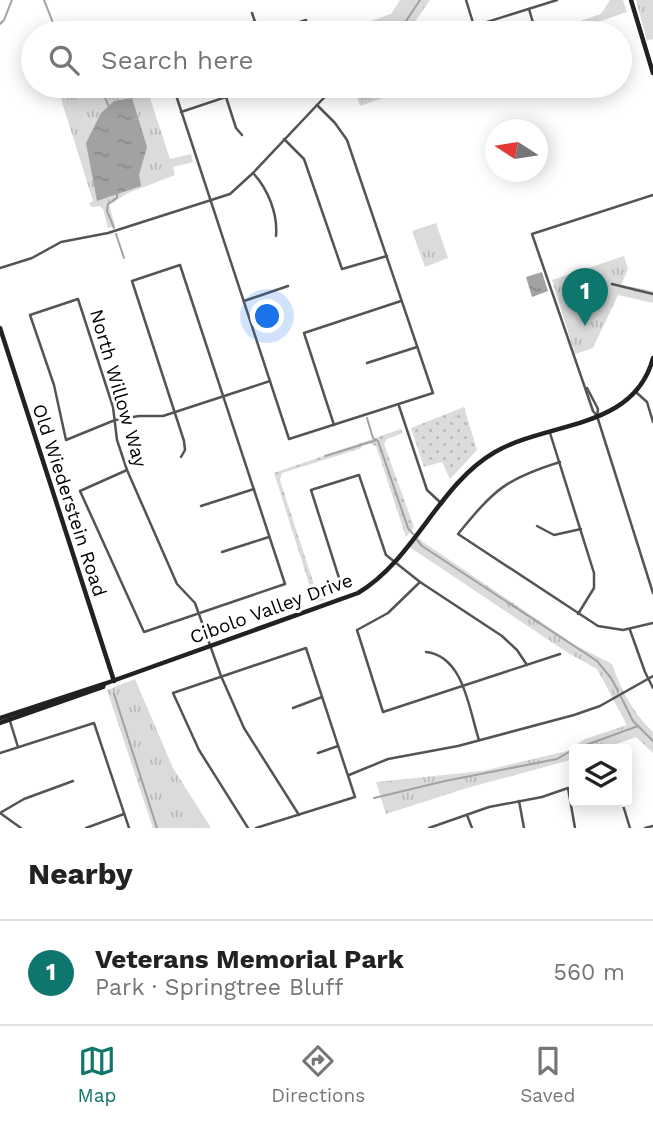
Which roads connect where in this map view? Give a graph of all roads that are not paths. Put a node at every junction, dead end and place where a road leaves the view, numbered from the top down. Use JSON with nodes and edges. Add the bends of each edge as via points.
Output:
{"nodes":[{"id":1,"x":466,"y":0,"type":"edge"},
{"id":2,"x":557,"y":0,"type":"edge"},
{"id":3,"x":631,"y":0,"type":"edge"},
{"id":4,"x":529,"y":9,"type":"junction"},
{"id":5,"x":252,"y":13,"type":"dead end"},
{"id":6,"x":255,"y":21,"type":"edge"},
{"id":7,"x":472,"y":21,"type":"edge"},
{"id":8,"x":490,"y":21,"type":"edge"},
{"id":9,"x":532,"y":21,"type":"edge"},
{"id":10,"x":653,"y":73,"type":"edge"},
{"id":11,"x":177,"y":98,"type":"edge"},
{"id":12,"x":223,"y":98,"type":"edge"},
{"id":13,"x":226,"y":98,"type":"edge"},
{"id":14,"x":323,"y":98,"type":"edge"},
{"id":15,"x":317,"y":105,"type":"junction"},
{"id":16,"x":181,"y":112,"type":"junction"},
{"id":17,"x":242,"y":135,"type":"dead end"},
{"id":18,"x":284,"y":139,"type":"junction"},
{"id":19,"x":253,"y":173,"type":"junction"},
{"id":20,"x":653,"y":195,"type":"edge"},
{"id":21,"x":211,"y":200,"type":"junction"},
{"id":22,"x":276,"y":236,"type":"dead end"},
{"id":23,"x":387,"y":256,"type":"junction"},
{"id":24,"x":0,"y":268,"type":"edge"},
{"id":25,"x":612,"y":284,"type":"dead end"},
{"id":26,"x":288,"y":286,"type":"dead end"},
{"id":27,"x":653,"y":294,"type":"edge"},
{"id":28,"x":244,"y":301,"type":"junction"},
{"id":29,"x":402,"y":301,"type":"junction"},
{"id":30,"x":0,"y":328,"type":"edge"},
{"id":31,"x":418,"y":347,"type":"junction"},
{"id":32,"x":653,"y":358,"type":"edge"},
{"id":33,"x":367,"y":363,"type":"dead end"},
{"id":34,"x":270,"y":381,"type":"junction"},
{"id":35,"x":637,"y":393,"type":"junction"},
{"id":36,"x":223,"y":397,"type":"junction"},
{"id":37,"x":653,"y":400,"type":"edge"},
{"id":38,"x":647,"y":402,"type":"junction"},
{"id":39,"x":398,"y":405,"type":"junction"},
{"id":40,"x":175,"y":413,"type":"junction"},
{"id":41,"x":597,"y":416,"type":"junction"},
{"id":42,"x":116,"y":420,"type":"junction"},
{"id":43,"x":653,"y":422,"type":"edge"},
{"id":44,"x":334,"y":425,"type":"junction"},
{"id":45,"x":550,"y":431,"type":"junction"},
{"id":46,"x":181,"y":457,"type":"dead end"},
{"id":47,"x":560,"y":462,"type":"junction"},
{"id":48,"x":127,"y":470,"type":"junction"},
{"id":49,"x":254,"y":489,"type":"junction"},
{"id":50,"x":442,"y":504,"type":"junction"},
{"id":51,"x":201,"y":506,"type":"dead end"},
{"id":52,"x":537,"y":526,"type":"dead end"},
{"id":53,"x":581,"y":529,"type":"junction"},
{"id":54,"x":269,"y":537,"type":"junction"},
{"id":55,"x":222,"y":552,"type":"dead end"},
{"id":56,"x":394,"y":563,"type":"junction"},
{"id":57,"x":340,"y":580,"type":"dead end"},
{"id":58,"x":419,"y":582,"type":"junction"},
{"id":59,"x":653,"y":593,"type":"edge"},
{"id":60,"x":199,"y":613,"type":"junction"},
{"id":61,"x":578,"y":614,"type":"junction"},
{"id":62,"x":653,"y":623,"type":"edge"},
{"id":63,"x":630,"y":629,"type":"junction"},
{"id":64,"x":210,"y":645,"type":"junction"},
{"id":65,"x":426,"y":652,"type":"dead end"},
{"id":66,"x":560,"y":654,"type":"dead end"},
{"id":67,"x":527,"y":665,"type":"junction"},
{"id":68,"x":220,"y":676,"type":"junction"},
{"id":69,"x":653,"y":676,"type":"edge"},
{"id":70,"x":647,"y":679,"type":"junction"},
{"id":71,"x":114,"y":681,"type":"junction"},
{"id":72,"x":462,"y":687,"type":"junction"},
{"id":73,"x":653,"y":688,"type":"edge"},
{"id":74,"x":322,"y":697,"type":"junction"},
{"id":75,"x":293,"y":708,"type":"dead end"},
{"id":76,"x":9,"y":718,"type":"junction"},
{"id":77,"x":0,"y":721,"type":"edge"},
{"id":78,"x":479,"y":740,"type":"junction"},
{"id":79,"x":339,"y":746,"type":"junction"},
{"id":80,"x":18,"y":747,"type":"junction"},
{"id":81,"x":0,"y":753,"type":"edge"},
{"id":82,"x":318,"y":753,"type":"dead end"},
{"id":83,"x":348,"y":775,"type":"junction"},
{"id":84,"x":73,"y":781,"type":"dead end"},
{"id":85,"x":519,"y":801,"type":"junction"},
{"id":86,"x":624,"y":807,"type":"edge"},
{"id":87,"x":0,"y":813,"type":"edge"},
{"id":88,"x":124,"y":814,"type":"junction"},
{"id":89,"x":299,"y":815,"type":"junction"},
{"id":90,"x":467,"y":815,"type":"junction"},
{"id":91,"x":653,"y":826,"type":"edge"},
{"id":92,"x":21,"y":828,"type":"edge"},
{"id":93,"x":86,"y":828,"type":"edge"},
{"id":94,"x":129,"y":828,"type":"edge"},
{"id":95,"x":248,"y":828,"type":"edge"},
{"id":96,"x":256,"y":828,"type":"edge"},
{"id":97,"x":429,"y":828,"type":"edge"},
{"id":98,"x":472,"y":828,"type":"edge"},
{"id":99,"x":523,"y":828,"type":"edge"},
{"id":100,"x":575,"y":828,"type":"edge"},
{"id":101,"x":630,"y":828,"type":"edge"},
{"id":102,"x":645,"y":828,"type":"edge"}],
"edges":[{"from":1,"to":7,"type":"street"},
{"from":2,"to":4,"type":"street"},
{"from":3,"to":10,"type":"main road"},
{"from":4,"to":8,"type":"street"},
{"from":4,"to":9,"type":"street"},
{"from":5,"to":6,"type":"street"},
{"from":11,"to":16,"type":"street"},
{"from":12,"to":16,"type":"street"},
{"from":13,"to":17,"type":"street"},
{"from":14,"to":15,"type":"street"},
{"from":15,"to":18,"type":"street"},
{"from":15,"to":23,"type":"street","via":[[347,140]]},
{"from":16,"to":21,"type":"street"},
{"from":18,"to":19,"type":"street"},
{"from":18,"to":23,"type":"street","via":[[304,159],[342,269]]},
{"from":19,"to":21,"type":"street","via":[[235,191]]},
{"from":19,"to":22,"type":"street","via":[[265,189]]},
{"from":20,"to":41,"type":"street","via":[[532,234]]},
{"from":21,"to":24,"type":"street","via":[[108,233],[61,242]]},
{"from":21,"to":28,"type":"street"},
{"from":23,"to":29,"type":"street"},
{"from":25,"to":27,"type":"street"},
{"from":26,"to":28,"type":"street"},
{"from":28,"to":34,"type":"street"},
{"from":29,"to":31,"type":"street"},
{"from":29,"to":44,"type":"street","via":[[303,333]]},
{"from":30,"to":71,"type":"main road","name":"Old Wiederstein Road"},
{"from":31,"to":33,"type":"street"},
{"from":31,"to":39,"type":"street","via":[[433,393]]},
{"from":32,"to":35,"type":"main road"},
{"from":34,"to":36,"type":"street"},
{"from":34,"to":44,"type":"street","via":[[289,439]]},
{"from":35,"to":38,"type":"street"},
{"from":35,"to":41,"type":"main road","name":"Cibolo Valley Drive"},
{"from":36,"to":40,"type":"street"},
{"from":36,"to":40,"type":"street","via":[[180,265],[132,281]]},
{"from":36,"to":49,"type":"street"},
{"from":37,"to":38,"type":"street"},
{"from":38,"to":43,"type":"street"},
{"from":39,"to":44,"type":"street"},
{"from":39,"to":50,"type":"street","via":[[427,490]]},
{"from":40,"to":42,"type":"street"},
{"from":40,"to":46,"type":"street","via":[[185,445]]},
{"from":41,"to":45,"type":"main road","name":"Cibolo Valley Drive"},
{"from":41,"to":59,"type":"street"},
{"from":42,"to":42,"type":"street","name":"North Willow Way","via":[[66,440],[54,385],[30,315],[78,299]]},
{"from":42,"to":48,"type":"street","name":"North Willow Way"},
{"from":45,"to":47,"type":"street"},
{"from":45,"to":50,"type":"main road","name":"Cibolo Valley Drive","via":[[490,455]]},
{"from":47,"to":53,"type":"street"},
{"from":47,"to":61,"type":"street","via":[[503,485],[458,534]]},
{"from":48,"to":60,"type":"street","name":"North Willow Way","via":[[177,584]]},
{"from":48,"to":60,"type":"street","via":[[80,491],[144,632]]},
{"from":49,"to":51,"type":"street"},
{"from":49,"to":54,"type":"street"},
{"from":50,"to":56,"type":"main road","name":"Cibolo Valley Drive"},
{"from":52,"to":53,"type":"street","via":[[554,535]]},
{"from":53,"to":61,"type":"street","via":[[595,581]]},
{"from":54,"to":55,"type":"street"},
{"from":54,"to":60,"type":"street","via":[[285,584]]},
{"from":56,"to":57,"type":"street","via":[[383,549],[359,475],[311,490]]},
{"from":56,"to":58,"type":"street"},
{"from":56,"to":64,"type":"main road","name":"Cibolo Valley Drive","via":[[349,597]]},
{"from":58,"to":67,"type":"street","via":[[502,636]]},
{"from":58,"to":72,"type":"street","via":[[394,608],[357,631],[383,712]]},
{"from":60,"to":64,"type":"street","name":"North Willow Way"},
{"from":61,"to":63,"type":"street","via":[[598,626]]},
{"from":62,"to":63,"type":"street"},
{"from":63,"to":70,"type":"street"},
{"from":64,"to":68,"type":"street","name":"North Willow Way"},
{"from":64,"to":71,"type":"main road","name":"Cibolo Valley Drive"},
{"from":65,"to":72,"type":"street","via":[[451,664]]},
{"from":66,"to":67,"type":"street"},
{"from":67,"to":72,"type":"street"},
{"from":68,"to":74,"type":"street","via":[[306,648]]},
{"from":68,"to":89,"type":"street","name":"North Willow Way","via":[[244,728]]},
{"from":68,"to":95,"type":"street","via":[[173,693],[199,750]]},
{"from":69,"to":70,"type":"street"},
{"from":70,"to":73,"type":"street"},
{"from":70,"to":78,"type":"street","via":[[590,709]]},
{"from":71,"to":76,"type":"main road","name":"Cibolo Valley Drive"},
{"from":72,"to":78,"type":"street"},
{"from":74,"to":75,"type":"street"},
{"from":74,"to":79,"type":"street"},
{"from":76,"to":77,"type":"main road","name":"Cibolo Valley Drive"},
{"from":76,"to":80,"type":"street"},
{"from":78,"to":83,"type":"street","via":[[388,759]]},
{"from":79,"to":82,"type":"street"},
{"from":79,"to":83,"type":"street"},
{"from":80,"to":81,"type":"street"},
{"from":80,"to":88,"type":"street","via":[[94,723]]},
{"from":83,"to":89,"type":"street","via":[[355,797]]},
{"from":84,"to":87,"type":"street"},
{"from":85,"to":90,"type":"street"},
{"from":85,"to":99,"type":"street"},
{"from":85,"to":100,"type":"street","via":[[568,788]]},
{"from":86,"to":101,"type":"street"},
{"from":87,"to":92,"type":"street"},
{"from":88,"to":93,"type":"street"},
{"from":88,"to":94,"type":"street"},
{"from":89,"to":96,"type":"street"},
{"from":90,"to":97,"type":"street"},
{"from":90,"to":98,"type":"street"},
{"from":91,"to":102,"type":"street"}]}
